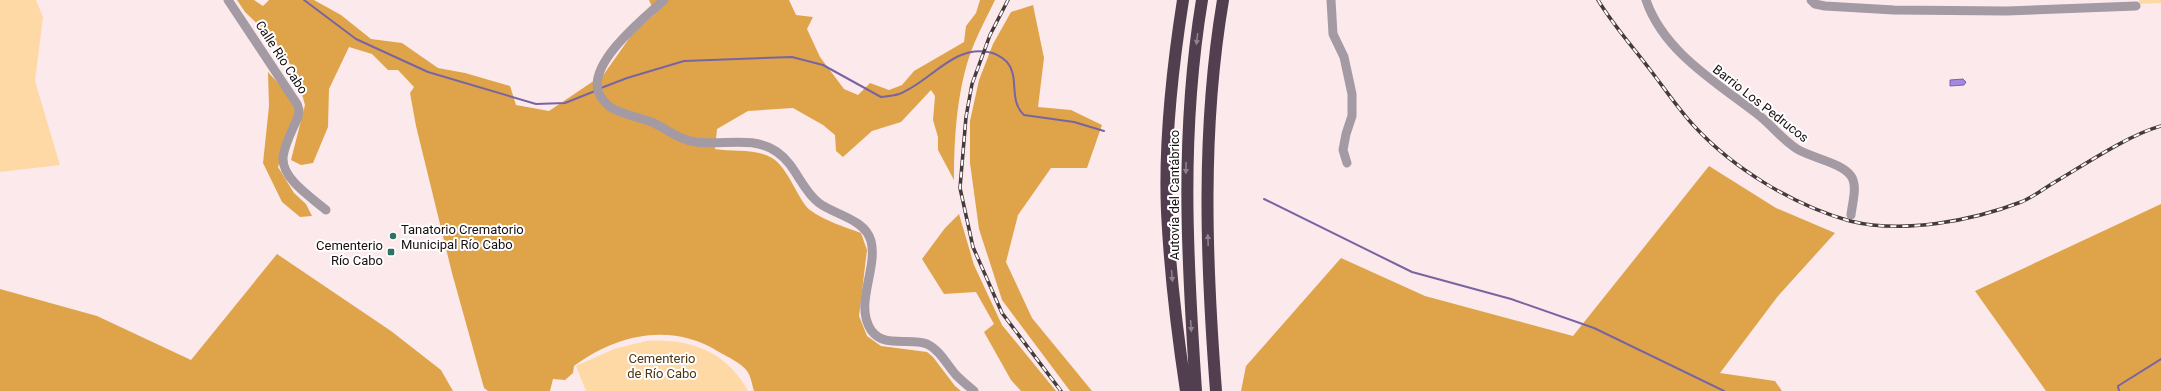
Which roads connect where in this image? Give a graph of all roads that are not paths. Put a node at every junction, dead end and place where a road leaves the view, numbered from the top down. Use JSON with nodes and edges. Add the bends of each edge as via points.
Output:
{"nodes":[{"id":1,"x":228,"y":0,"type":"edge"},
{"id":2,"x":664,"y":0,"type":"edge"},
{"id":3,"x":1176,"y":0,"type":"edge"},
{"id":4,"x":1183,"y":0,"type":"edge"},
{"id":5,"x":1202,"y":0,"type":"edge"},
{"id":6,"x":1223,"y":0,"type":"edge"},
{"id":7,"x":1229,"y":0,"type":"edge"},
{"id":8,"x":1331,"y":0,"type":"edge"},
{"id":9,"x":1646,"y":0,"type":"edge"},
{"id":10,"x":1811,"y":0,"type":"edge"},
{"id":11,"x":2136,"y":6,"type":"dead end"},
{"id":12,"x":1209,"y":133,"type":"junction"},
{"id":13,"x":1346,"y":163,"type":"dead end"},
{"id":14,"x":1167,"y":164,"type":"junction"},
{"id":15,"x":326,"y":210,"type":"dead end"},
{"id":16,"x":1851,"y":215,"type":"dead end"},
{"id":17,"x":974,"y":391,"type":"edge"},
{"id":18,"x":1186,"y":391,"type":"edge"},
{"id":19,"x":1196,"y":391,"type":"edge"},
{"id":20,"x":1216,"y":391,"type":"edge"}],
"edges":[{"from":1,"to":15,"type":"street","name":"Calle Rio Cabo","via":[[297,104],[298,117],[283,157],[286,170],[297,186]]},
{"from":2,"to":17,"type":"street","via":[[615,49],[602,68],[597,82],[602,99],[615,110],[653,123],[687,140],[753,143],[779,153],[789,162],[817,202],[858,224],[870,236],[872,252],[866,309],[869,325],[874,333],[885,340],[929,345]]},
{"from":3,"to":14,"type":"highway","via":[[1168,101]]},
{"from":4,"to":14,"type":"highway","via":[[1171,92]]},
{"from":5,"to":19,"type":"highway","name":"Autovía del Cantábrico","one_way":true,"via":[[1190,95],[1186,178],[1186,241]]},
{"from":6,"to":12,"type":"highway","via":[[1212,78]]},
{"from":7,"to":12,"type":"highway","via":[[1219,50]]},
{"from":8,"to":13,"type":"street","via":[[1333,34],[1344,57],[1352,94],[1352,116],[1343,150]]},
{"from":9,"to":16,"type":"street","name":"Barrio Los Pedrucos","via":[[1678,51],[1694,67],[1728,91],[1796,148],[1845,170],[1852,177],[1854,186]]},
{"from":10,"to":11,"type":"street","via":[[1815,4],[1825,6],[1894,10],[2007,11]]},
{"from":20,"to":12,"type":"highway","one_way":true,"via":[[1207,224]]},
{"from":14,"to":18,"type":"highway","one_way":true,"via":[[1167,211],[1173,290]]}]}
